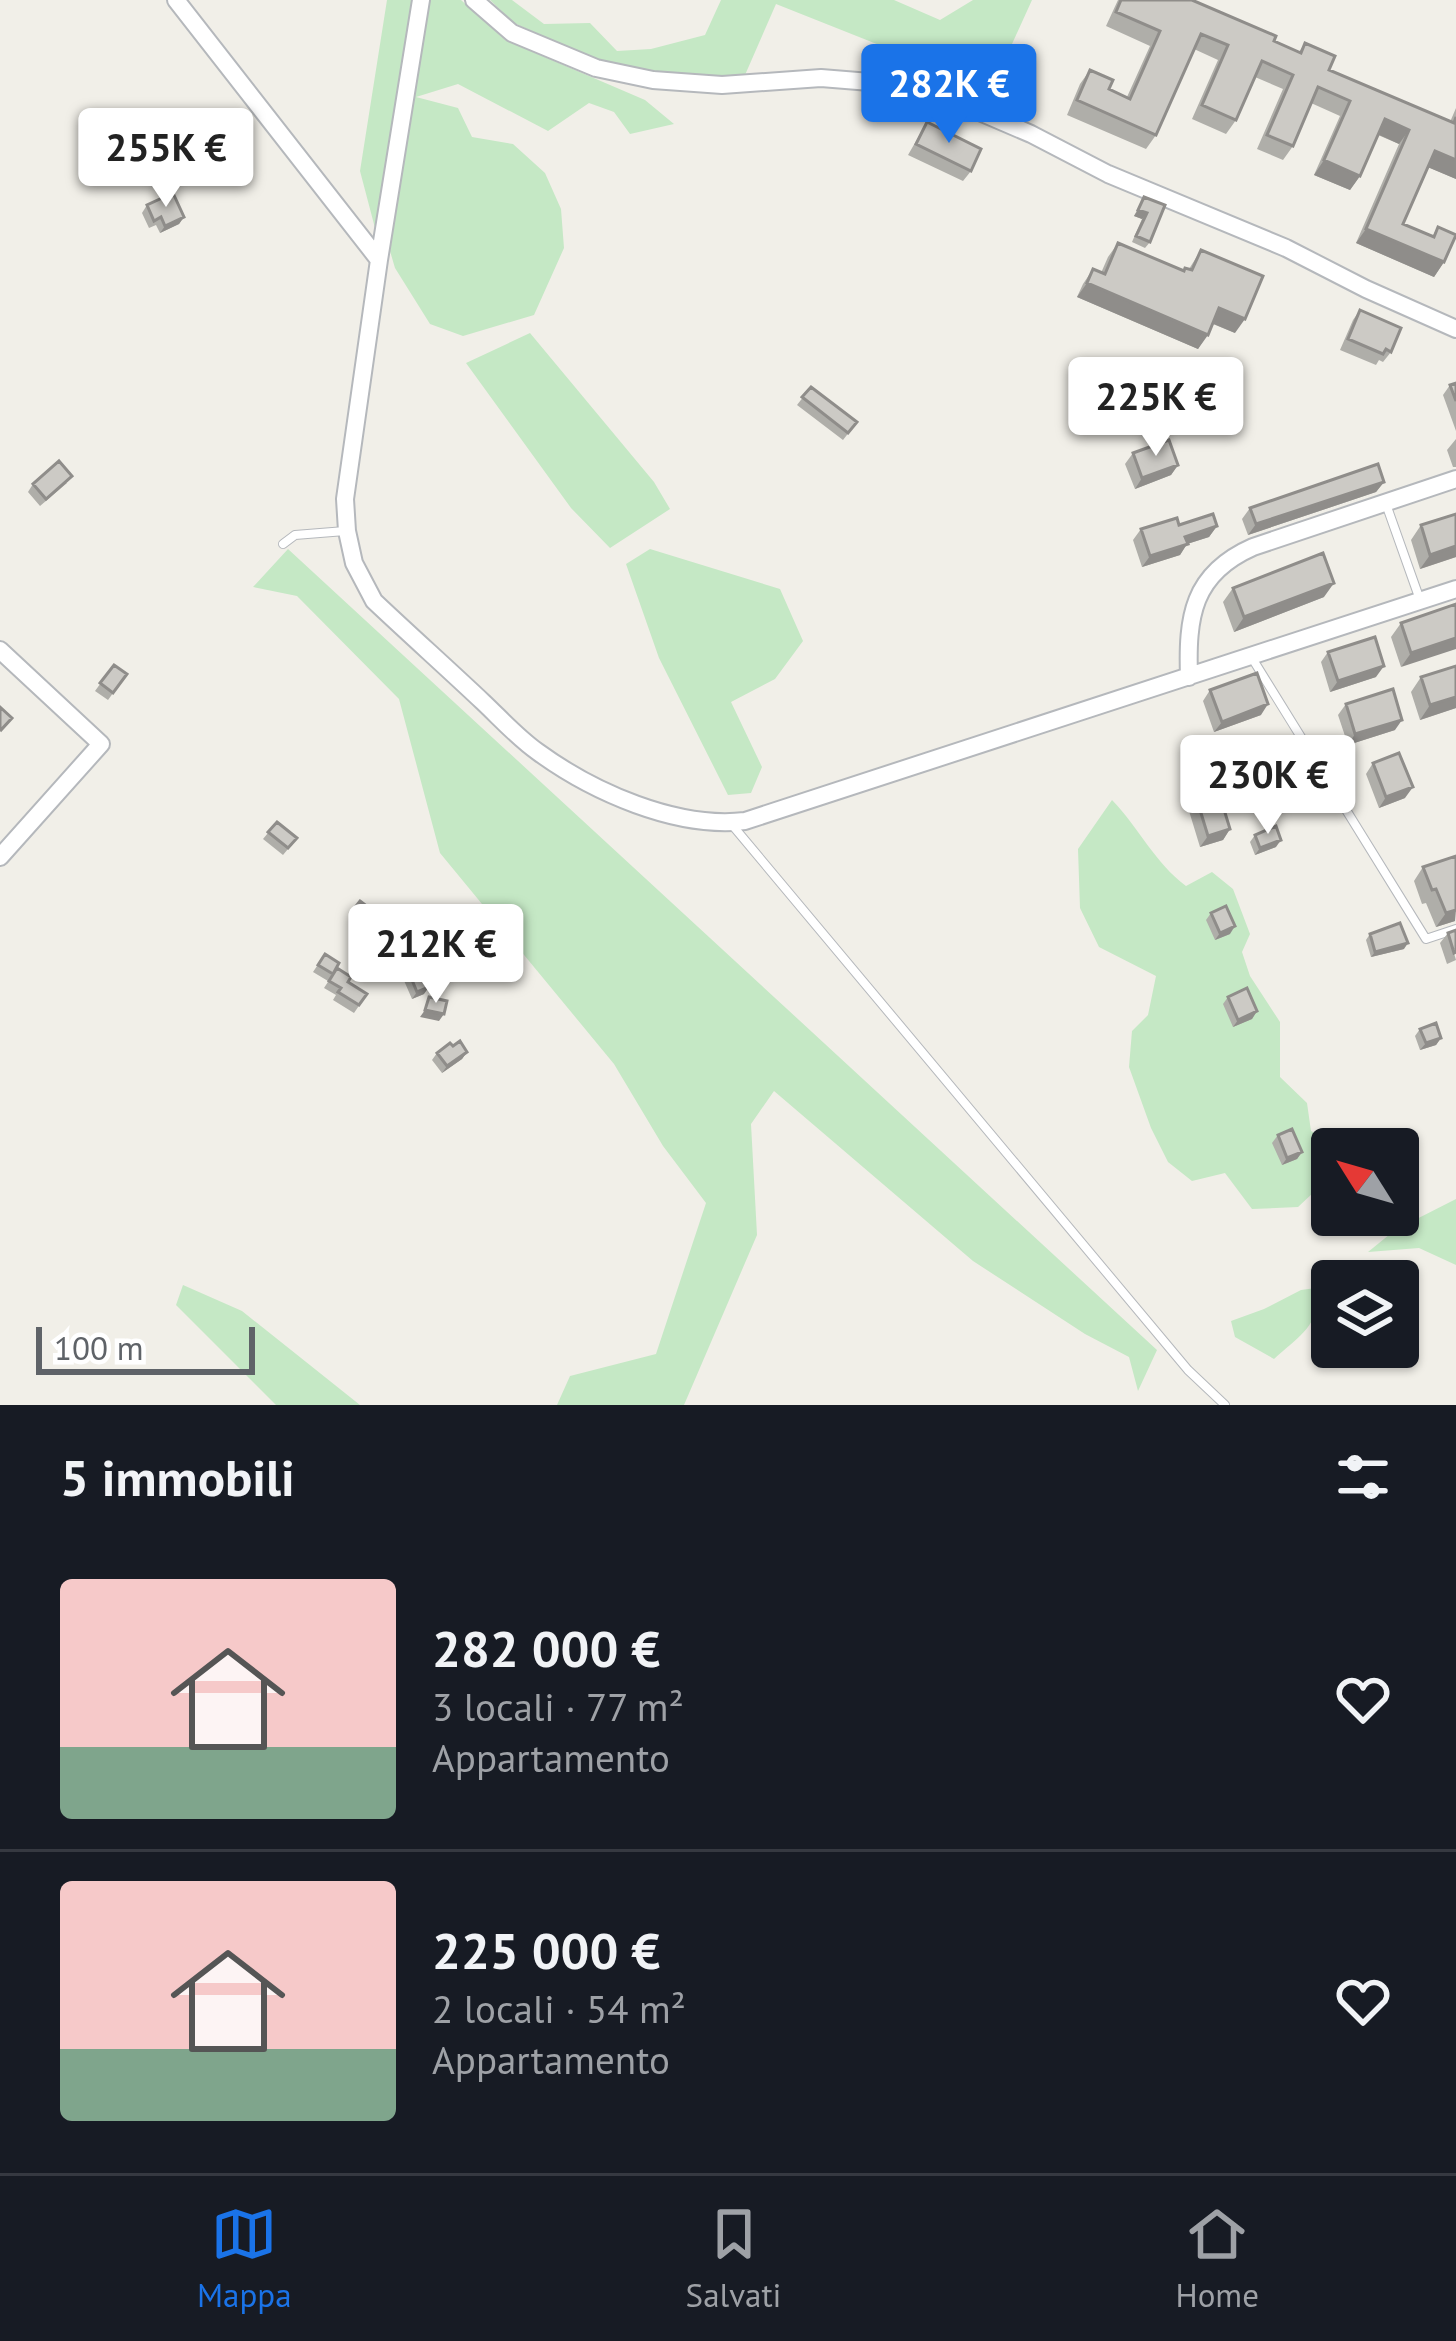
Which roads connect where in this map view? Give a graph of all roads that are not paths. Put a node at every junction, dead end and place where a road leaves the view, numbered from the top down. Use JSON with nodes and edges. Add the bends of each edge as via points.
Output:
{"nodes":[{"id":1,"x":176,"y":0,"type":"edge"},
{"id":2,"x":421,"y":0,"type":"edge"},
{"id":3,"x":474,"y":0,"type":"edge"},
{"id":4,"x":379,"y":260,"type":"junction"},
{"id":5,"x":1456,"y":329,"type":"edge"},
{"id":6,"x":1456,"y":479,"type":"edge"},
{"id":7,"x":1386,"y":502,"type":"junction"},
{"id":8,"x":347,"y":531,"type":"junction"},
{"id":9,"x":283,"y":544,"type":"dead end"},
{"id":10,"x":1456,"y":589,"type":"edge"},
{"id":11,"x":1420,"y":600,"type":"junction"},
{"id":12,"x":0,"y":650,"type":"edge"},
{"id":13,"x":1251,"y":656,"type":"junction"},
{"id":14,"x":1189,"y":677,"type":"junction"},
{"id":15,"x":730,"y":823,"type":"junction"},
{"id":16,"x":0,"y":857,"type":"edge"},
{"id":17,"x":1456,"y":929,"type":"edge"},
{"id":18,"x":1225,"y":1405,"type":"edge"}],
"edges":[{"from":1,"to":4,"type":"street"},
{"from":2,"to":4,"type":"street"},
{"from":3,"to":5,"type":"street","via":[[512,33],[596,68],[653,80],[920,86]]},
{"from":4,"to":8,"type":"street"},
{"from":6,"to":7,"type":"street"},
{"from":7,"to":11,"type":"lane"},
{"from":7,"to":14,"type":"street","via":[[1224,564],[1196,602]]},
{"from":8,"to":9,"type":"lane"},
{"from":8,"to":15,"type":"street","via":[[374,601],[538,752],[635,803],[696,822]]},
{"from":10,"to":11,"type":"street"},
{"from":11,"to":13,"type":"street"},
{"from":12,"to":16,"type":"street","via":[[101,744]]},
{"from":13,"to":14,"type":"street"},
{"from":13,"to":17,"type":"lane","via":[[1426,939]]},
{"from":14,"to":15,"type":"street"},
{"from":15,"to":18,"type":"lane"}]}
